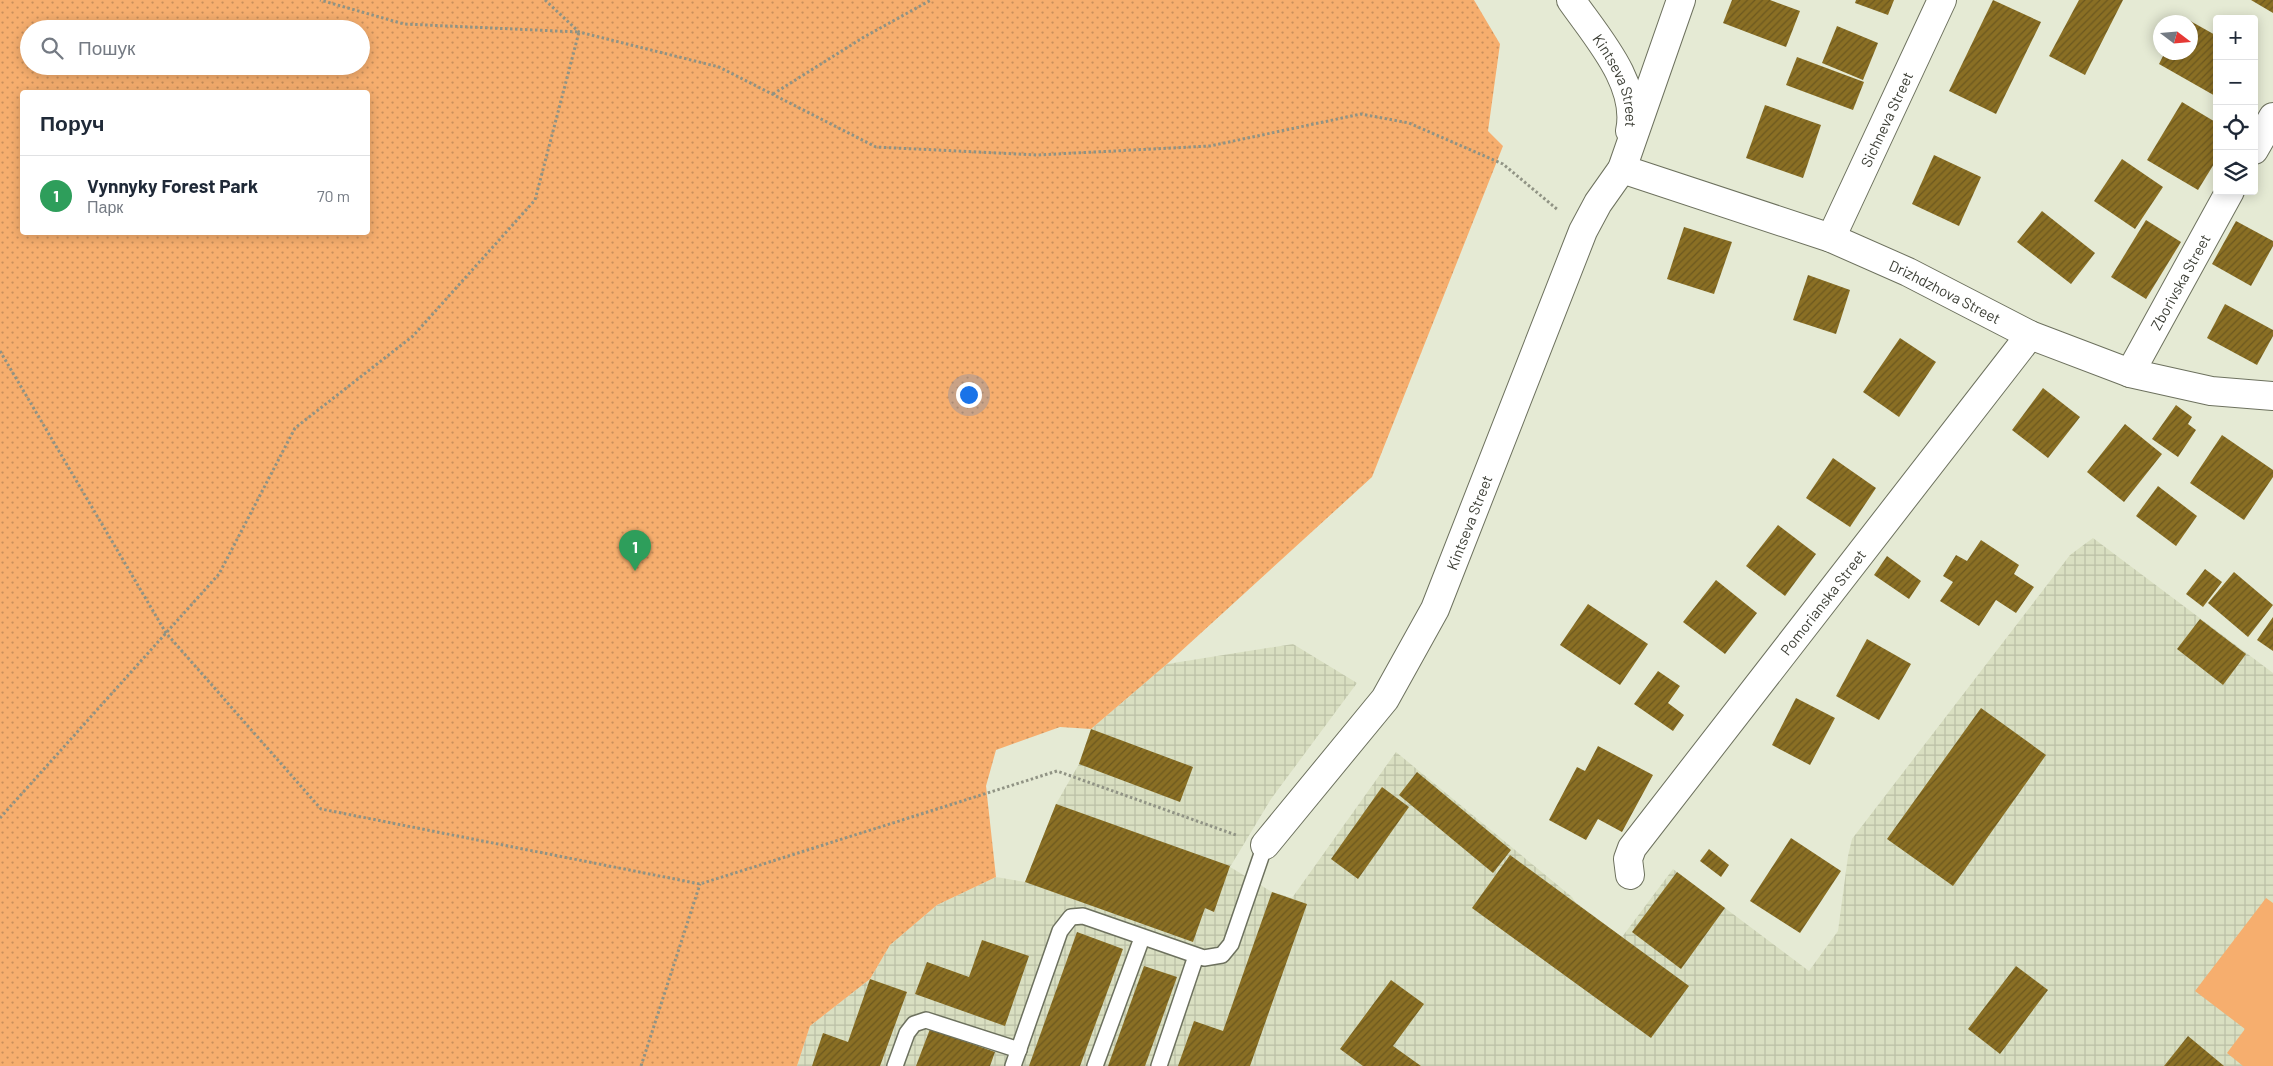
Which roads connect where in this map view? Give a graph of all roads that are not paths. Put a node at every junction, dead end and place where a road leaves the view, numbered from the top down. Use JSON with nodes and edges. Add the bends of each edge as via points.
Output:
{"nodes":[{"id":1,"x":1571,"y":0,"type":"edge"},
{"id":2,"x":1681,"y":0,"type":"edge"},
{"id":3,"x":1942,"y":0,"type":"edge"},
{"id":4,"x":2273,"y":117,"type":"edge"},
{"id":5,"x":2258,"y":143,"type":"edge"},
{"id":6,"x":1622,"y":169,"type":"junction"},
{"id":7,"x":2228,"y":195,"type":"edge"},
{"id":8,"x":1831,"y":238,"type":"junction"},
{"id":9,"x":2030,"y":334,"type":"junction"},
{"id":10,"x":2130,"y":373,"type":"junction"},
{"id":11,"x":2273,"y":396,"type":"edge"},
{"id":12,"x":1265,"y":845,"type":"joint"},
{"id":13,"x":1630,"y":875,"type":"dead end"},
{"id":14,"x":1142,"y":938,"type":"junction"},
{"id":15,"x":1196,"y":956,"type":"junction"},
{"id":16,"x":1019,"y":1050,"type":"junction"},
{"id":17,"x":895,"y":1066,"type":"edge"},
{"id":18,"x":1013,"y":1066,"type":"edge"},
{"id":19,"x":1095,"y":1066,"type":"edge"},
{"id":20,"x":1159,"y":1066,"type":"edge"}],
"edges":[{"from":1,"to":6,"type":"street","name":"Kintseva Street","via":[[1609,53],[1628,87],[1631,126]]},
{"from":2,"to":6,"type":"street","name":"Kintseva Street"},
{"from":3,"to":8,"type":"street","name":"Sichneva Street"},
{"from":4,"to":5,"type":"street"},
{"from":6,"to":8,"type":"street","name":"Drizhdzhova Street"},
{"from":6,"to":12,"type":"street","name":"Kintseva Street","via":[[1583,231],[1435,609],[1385,699]]},
{"from":7,"to":10,"type":"street","name":"Zborivska Street"},
{"from":8,"to":9,"type":"street","name":"Drizhdzhova Street","via":[[1908,272]]},
{"from":9,"to":10,"type":"street","name":"Drizhdzhova Street"},
{"from":9,"to":13,"type":"street","name":"Pomorianska Street","via":[[1632,848],[1628,860]]},
{"from":10,"to":11,"type":"street","name":"Drizhdzhova Street","via":[[2211,391]]},
{"from":12,"to":15,"type":"lane","via":[[1231,944],[1222,955]]},
{"from":14,"to":15,"type":"lane"},
{"from":14,"to":16,"type":"lane","via":[[1083,916],[1071,917],[1060,931]]},
{"from":14,"to":19,"type":"lane"},
{"from":15,"to":20,"type":"lane"},
{"from":16,"to":17,"type":"lane","via":[[926,1020],[914,1024],[907,1033]]},
{"from":16,"to":18,"type":"lane"}]}
